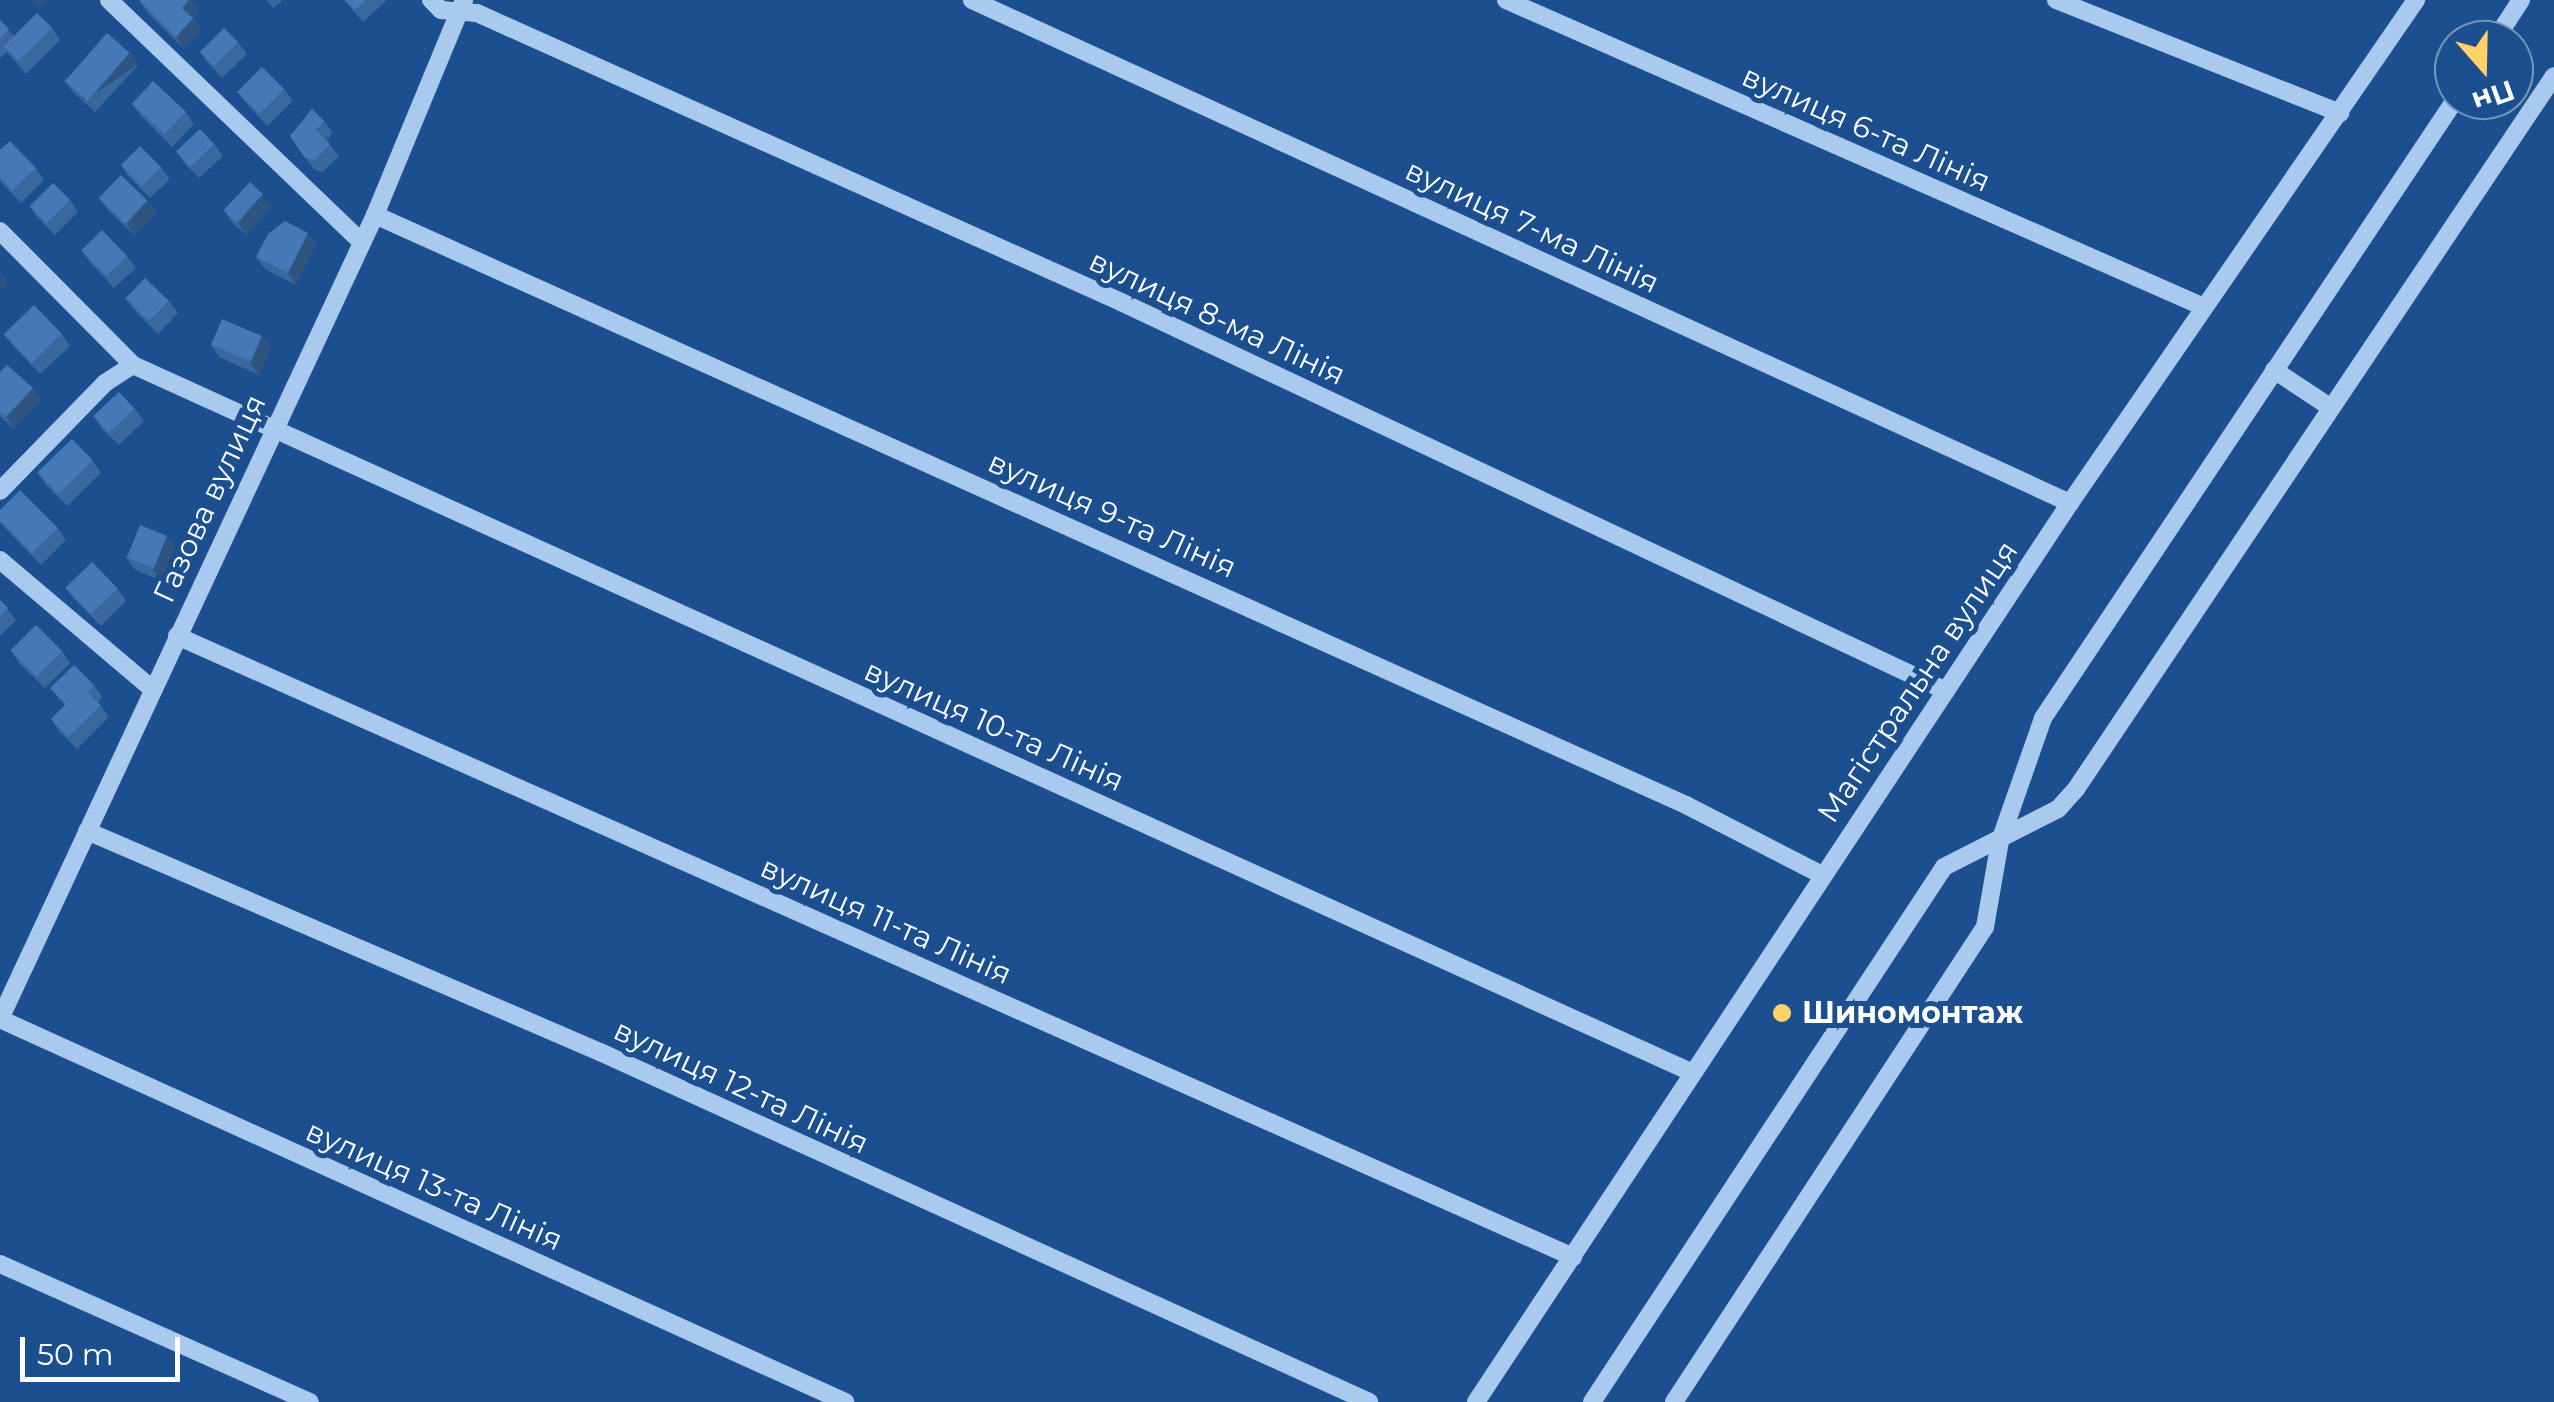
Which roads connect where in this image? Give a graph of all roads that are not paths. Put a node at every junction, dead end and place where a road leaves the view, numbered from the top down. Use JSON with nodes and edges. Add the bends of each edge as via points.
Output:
{"nodes":[{"id":1,"x":109,"y":0,"type":"edge"},
{"id":2,"x":430,"y":0,"type":"edge"},
{"id":3,"x":972,"y":0,"type":"edge"},
{"id":4,"x":1506,"y":0,"type":"edge"},
{"id":5,"x":2056,"y":0,"type":"edge"},
{"id":6,"x":2416,"y":0,"type":"edge"},
{"id":7,"x":461,"y":7,"type":"edge"},
{"id":8,"x":2554,"y":76,"type":"edge"},
{"id":9,"x":2340,"y":113,"type":"junction"},
{"id":10,"x":2441,"y":120,"type":"edge"},
{"id":11,"x":375,"y":215,"type":"junction"},
{"id":12,"x":0,"y":231,"type":"edge"},
{"id":13,"x":360,"y":240,"type":"junction"},
{"id":14,"x":2204,"y":308,"type":"junction"},
{"id":15,"x":134,"y":365,"type":"junction"},
{"id":16,"x":2274,"y":370,"type":"junction"},
{"id":17,"x":2330,"y":406,"type":"junction"},
{"id":18,"x":272,"y":429,"type":"junction"},
{"id":19,"x":0,"y":491,"type":"edge"},
{"id":20,"x":2070,"y":503,"type":"junction"},
{"id":21,"x":0,"y":560,"type":"edge"},
{"id":22,"x":177,"y":636,"type":"junction"},
{"id":23,"x":152,"y":689,"type":"junction"},
{"id":24,"x":1946,"y":691,"type":"junction"},
{"id":25,"x":87,"y":831,"type":"junction"},
{"id":26,"x":2000,"y":842,"type":"junction"},
{"id":27,"x":1822,"y":875,"type":"junction"},
{"id":28,"x":0,"y":1019,"type":"edge"},
{"id":29,"x":1693,"y":1073,"type":"junction"},
{"id":30,"x":1573,"y":1257,"type":"junction"},
{"id":31,"x":0,"y":1264,"type":"edge"},
{"id":32,"x":310,"y":1402,"type":"edge"},
{"id":33,"x":846,"y":1402,"type":"edge"},
{"id":34,"x":1369,"y":1402,"type":"edge"},
{"id":35,"x":1476,"y":1402,"type":"edge"},
{"id":36,"x":1592,"y":1402,"type":"edge"},
{"id":37,"x":1674,"y":1402,"type":"edge"}],
"edges":[{"from":1,"to":13,"type":"street"},
{"from":2,"to":7,"type":"street","name":"вулиця 8-ма Лінія"},
{"from":3,"to":20,"type":"street","name":"вулиця 7-ма Лінія"},
{"from":4,"to":14,"type":"street","name":"вулиця 6-та Лінія"},
{"from":5,"to":9,"type":"street"},
{"from":6,"to":9,"type":"street","name":"Магістральна вулиця"},
{"from":7,"to":11,"type":"street","name":"Газова вулиця"},
{"from":7,"to":24,"type":"street","name":"вулиця 8-ма Лінія","via":[[1120,302]]},
{"from":8,"to":17,"type":"street"},
{"from":9,"to":14,"type":"street","name":"Магістральна вулиця"},
{"from":10,"to":16,"type":"street"},
{"from":11,"to":13,"type":"street","name":"Газова вулиця"},
{"from":11,"to":27,"type":"street","name":"вулиця 9-та Лінія","via":[[1668,797]]},
{"from":12,"to":15,"type":"street"},
{"from":13,"to":18,"type":"street","name":"Газова вулиця"},
{"from":14,"to":20,"type":"street","name":"Магістральна вулиця"},
{"from":15,"to":18,"type":"street","name":"вулиця 10-та Лінія"},
{"from":15,"to":19,"type":"street","via":[[105,384]]},
{"from":16,"to":17,"type":"street"},
{"from":16,"to":26,"type":"street","via":[[2044,718]]},
{"from":17,"to":26,"type":"street","via":[[2076,790],[2058,809]]},
{"from":18,"to":22,"type":"street","name":"Газова вулиця"},
{"from":18,"to":29,"type":"street","name":"вулиця 10-та Лінія"},
{"from":20,"to":24,"type":"street","name":"Магістральна вулиця"},
{"from":21,"to":23,"type":"street"},
{"from":22,"to":23,"type":"street","name":"Газова вулиця"},
{"from":22,"to":30,"type":"street","name":"вулиця 11-та Лінія"},
{"from":23,"to":25,"type":"street","name":"Газова вулиця"},
{"from":24,"to":27,"type":"street","name":"Магістральна вулиця"},
{"from":25,"to":28,"type":"street","name":"Газова вулиця"},
{"from":25,"to":34,"type":"street","name":"вулиця 12-та Лінія","via":[[600,1052]]},
{"from":26,"to":36,"type":"street","via":[[1944,867]]},
{"from":26,"to":37,"type":"street","via":[[1985,927]]},
{"from":27,"to":29,"type":"street","name":"Магістральна вулиця"},
{"from":28,"to":33,"type":"street","name":"вулиця 13-та Лінія"},
{"from":29,"to":30,"type":"street","name":"Магістральна вулиця"},
{"from":30,"to":35,"type":"street","name":"Магістральна вулиця"},
{"from":31,"to":32,"type":"street"}]}
